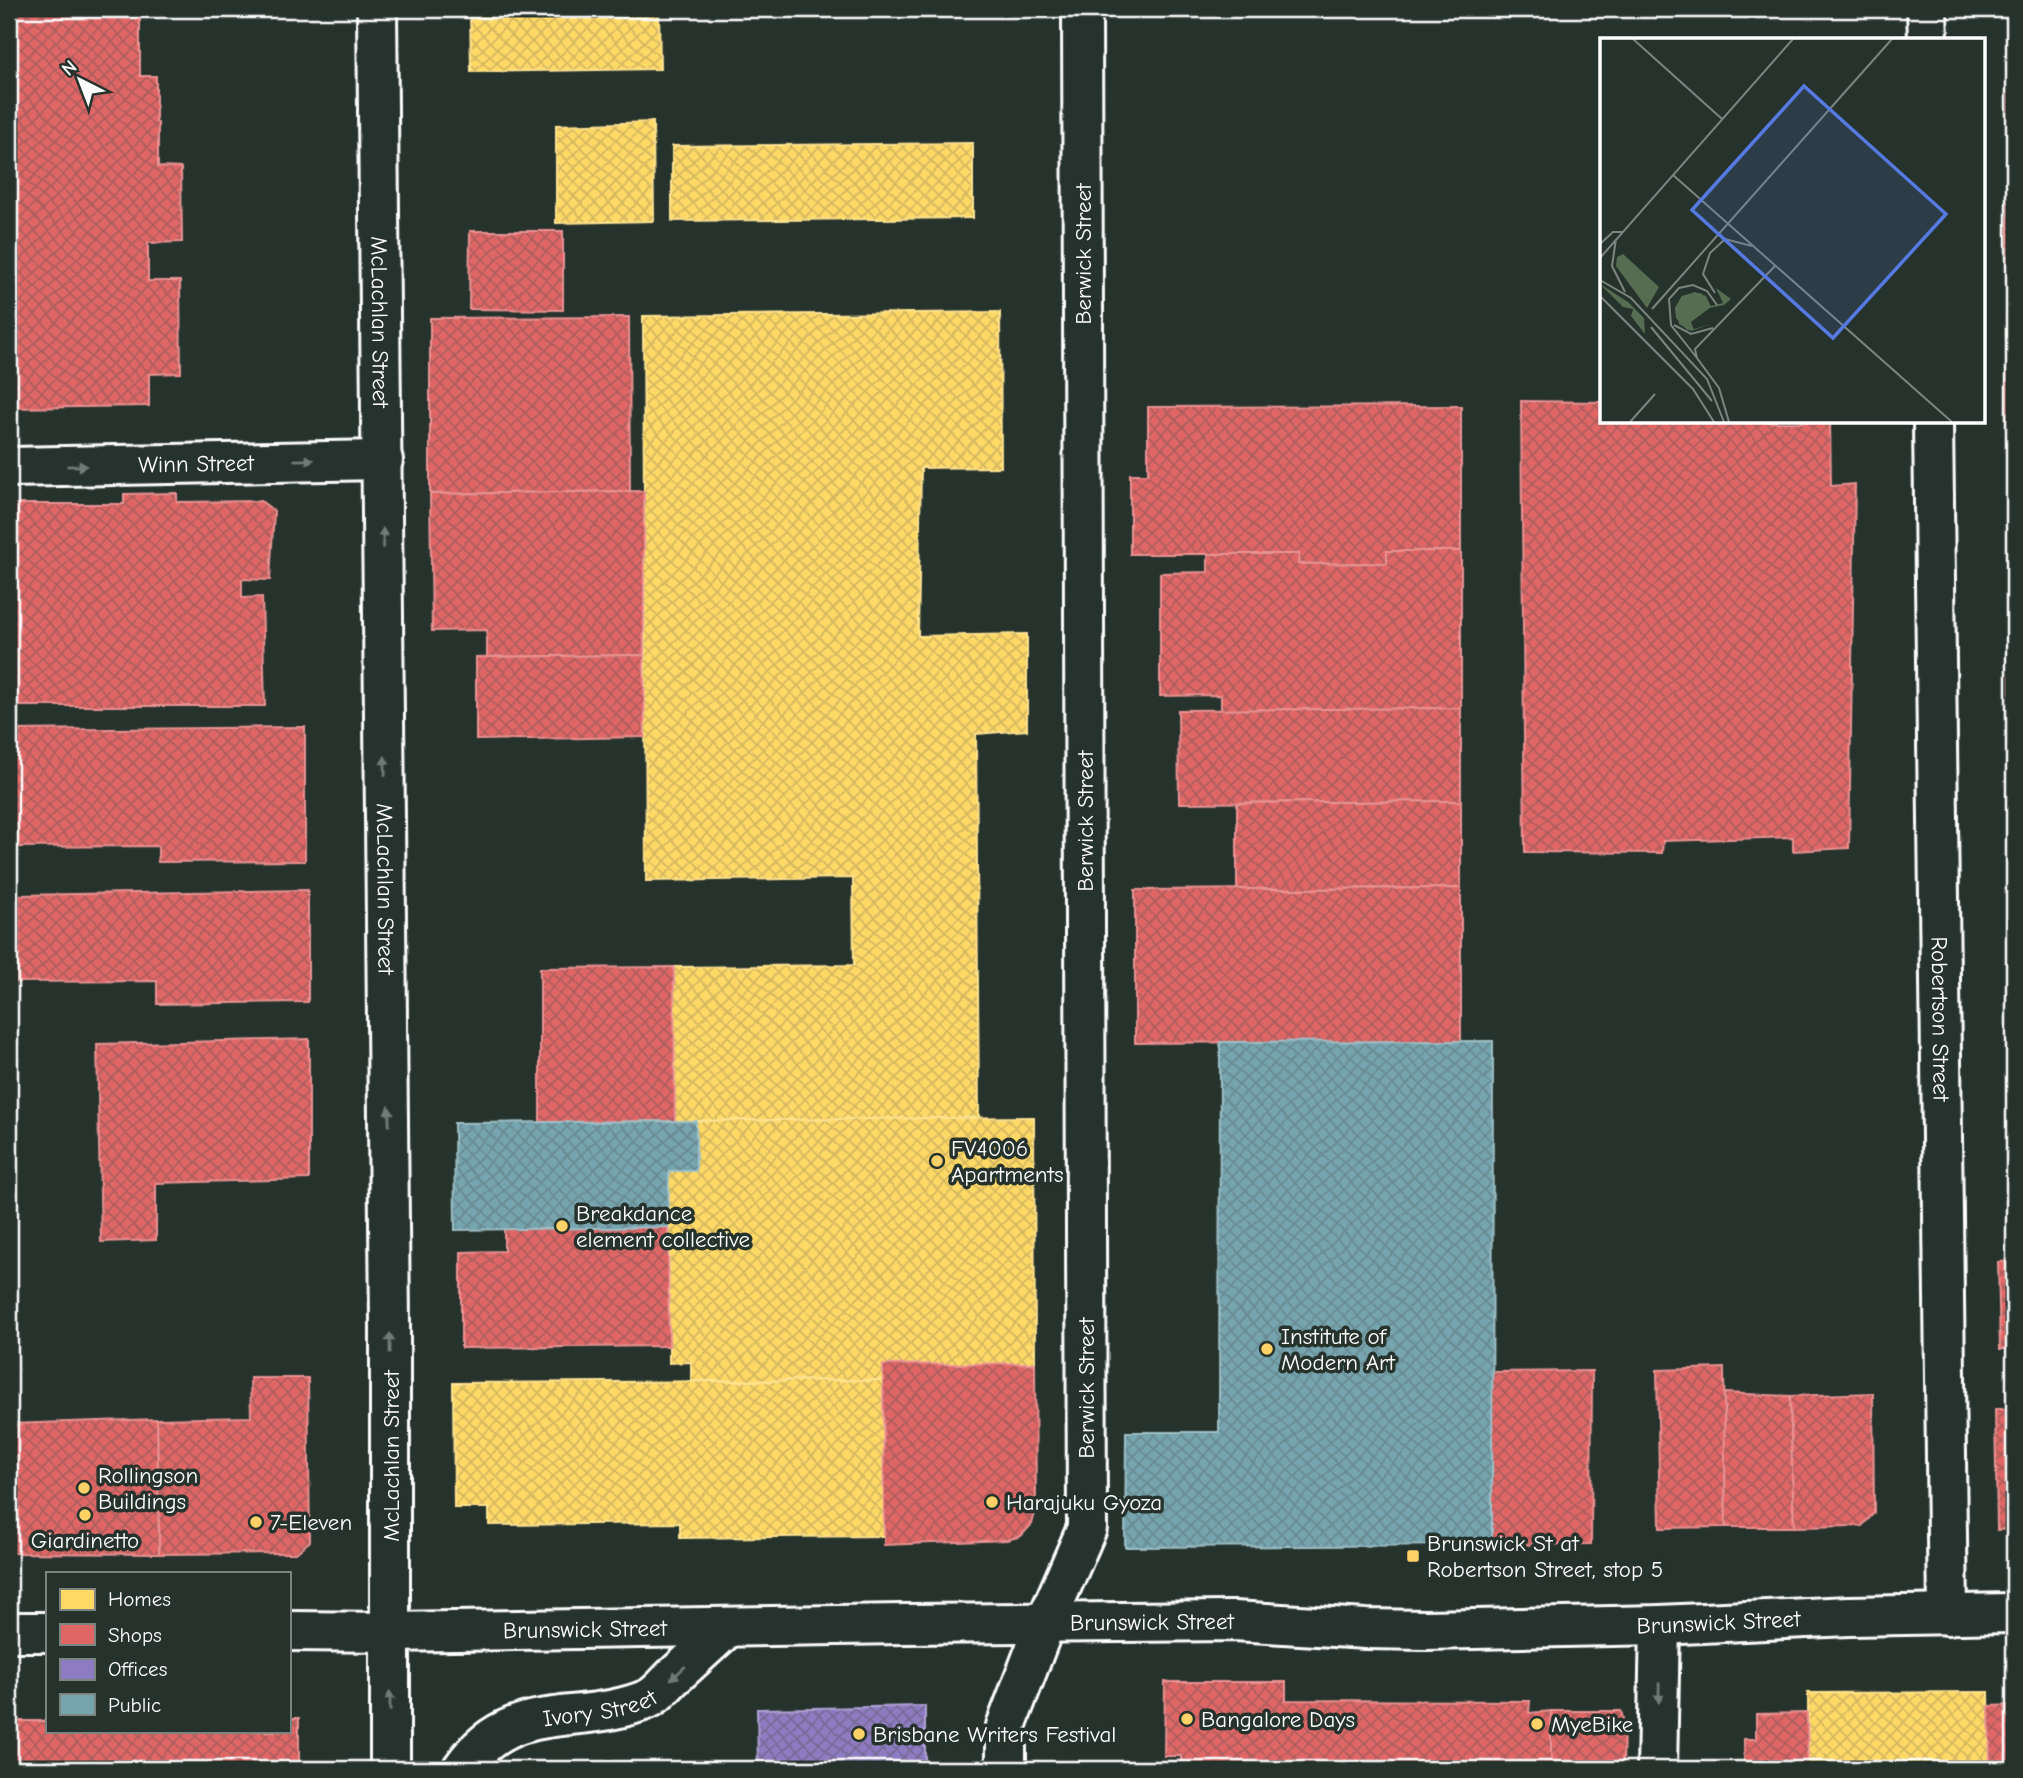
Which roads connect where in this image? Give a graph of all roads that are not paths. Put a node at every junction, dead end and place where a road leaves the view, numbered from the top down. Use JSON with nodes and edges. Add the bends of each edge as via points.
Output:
{"nodes":[{"id":1,"x":377,"y":9,"type":"edge"},
{"id":2,"x":1082,"y":9,"type":"edge"},
{"id":3,"x":1927,"y":9,"type":"edge"},
{"id":4,"x":1928,"y":38,"type":"edge"},
{"id":5,"x":1933,"y":424,"type":"edge"},
{"id":6,"x":383,"y":460,"type":"junction"},
{"id":7,"x":9,"y":467,"type":"edge"},
{"id":8,"x":2014,"y":1613,"type":"edge"},
{"id":9,"x":1948,"y":1615,"type":"junction"},
{"id":10,"x":1045,"y":1624,"type":"junction"},
{"id":11,"x":1660,"y":1625,"type":"junction"},
{"id":12,"x":728,"y":1627,"type":"junction"},
{"id":13,"x":290,"y":1631,"type":"edge"},
{"id":14,"x":9,"y":1632,"type":"edge"},
{"id":15,"x":46,"y":1632,"type":"edge"},
{"id":16,"x":391,"y":1632,"type":"junction"},
{"id":17,"x":390,"y":1769,"type":"edge"},
{"id":18,"x":462,"y":1769,"type":"edge"},
{"id":19,"x":1006,"y":1769,"type":"edge"},
{"id":20,"x":1657,"y":1769,"type":"edge"}],
"edges":[{"from":1,"to":6,"type":"main road","name":"McLachlan Street"},
{"from":2,"to":10,"type":"main road","name":"Berwick Street","via":[[1087,1528]]},
{"from":3,"to":4,"type":"main road"},
{"from":5,"to":9,"type":"main road","name":"Robertson Street"},
{"from":7,"to":6,"type":"main road","name":"Winn Street","one_way":true},
{"from":16,"to":6,"type":"main road","name":"McLachlan Street","one_way":true},
{"from":8,"to":9,"type":"main road","name":"Brunswick Street"},
{"from":9,"to":11,"type":"main road","name":"Brunswick Street"},
{"from":10,"to":11,"type":"main road","name":"Brunswick Street","via":[[1234,1622],[1414,1630]]},
{"from":10,"to":12,"type":"main road","name":"Brunswick Street"},
{"from":10,"to":19,"type":"main road","via":[[1006,1726]]},
{"from":11,"to":20,"type":"main road","one_way":true},
{"from":12,"to":16,"type":"main road","name":"Brunswick Street"},
{"from":12,"to":18,"type":"main road","name":"Ivory Street","one_way":true,"via":[[650,1698],[618,1708],[524,1721],[500,1731]]},
{"from":13,"to":16,"type":"main road","name":"Brunswick Street"},
{"from":14,"to":15,"type":"main road"},
{"from":17,"to":16,"type":"main road","name":"McLachlan Street","one_way":true}]}
